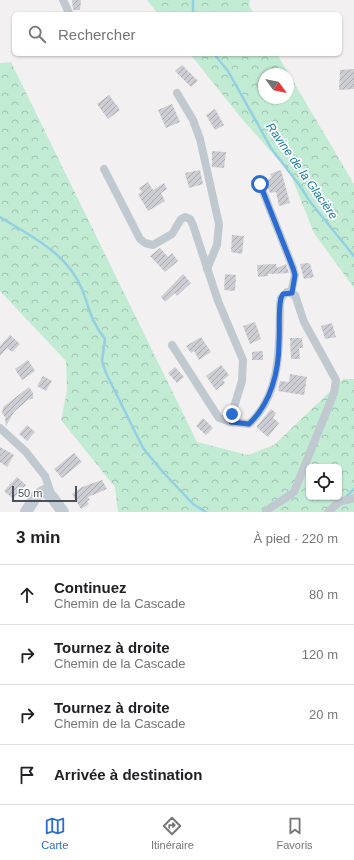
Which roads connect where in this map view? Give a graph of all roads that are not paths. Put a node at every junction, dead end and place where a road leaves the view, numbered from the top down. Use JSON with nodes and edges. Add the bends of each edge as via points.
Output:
{"nodes":[{"id":1,"x":63,"y":0,"type":"edge"},
{"id":2,"x":69,"y":12,"type":"dead end"},
{"id":3,"x":177,"y":93,"type":"dead end"},
{"id":4,"x":104,"y":169,"type":"dead end"},
{"id":5,"x":260,"y":184,"type":"dead end"},
{"id":6,"x":207,"y":269,"type":"junction"},
{"id":7,"x":292,"y":293,"type":"junction"},
{"id":8,"x":172,"y":345,"type":"dead end"},
{"id":9,"x":231,"y":422,"type":"junction"},
{"id":10,"x":0,"y":428,"type":"edge"},
{"id":11,"x":52,"y":498,"type":"junction"},
{"id":12,"x":354,"y":498,"type":"edge"},
{"id":13,"x":26,"y":512,"type":"edge"},
{"id":14,"x":63,"y":512,"type":"edge"},
{"id":15,"x":266,"y":512,"type":"edge"},
{"id":16,"x":328,"y":512,"type":"edge"}],
"edges":[{"from":1,"to":2,"type":"street"},
{"from":3,"to":6,"type":"street","via":[[193,120],[200,139],[219,224],[217,245]]},
{"from":4,"to":6,"type":"street","via":[[144,243],[152,245],[172,234],[181,219],[190,219]]},
{"from":5,"to":7,"type":"street","via":[[293,268],[295,275]]},
{"from":6,"to":9,"type":"street","via":[[244,360],[242,381]]},
{"from":7,"to":9,"type":"street","via":[[283,294],[281,298],[278,358],[269,396],[249,424]]},
{"from":7,"to":15,"type":"street","via":[[298,300],[304,322],[336,380],[334,393],[294,492],[283,501],[269,507]]},
{"from":8,"to":9,"type":"street","via":[[219,418]]},
{"from":10,"to":11,"type":"street","via":[[26,452],[45,476]]},
{"from":11,"to":13,"type":"main road","via":[[44,491],[36,496]]},
{"from":11,"to":14,"type":"main road"},
{"from":12,"to":16,"type":"street","via":[[339,502]]}]}
